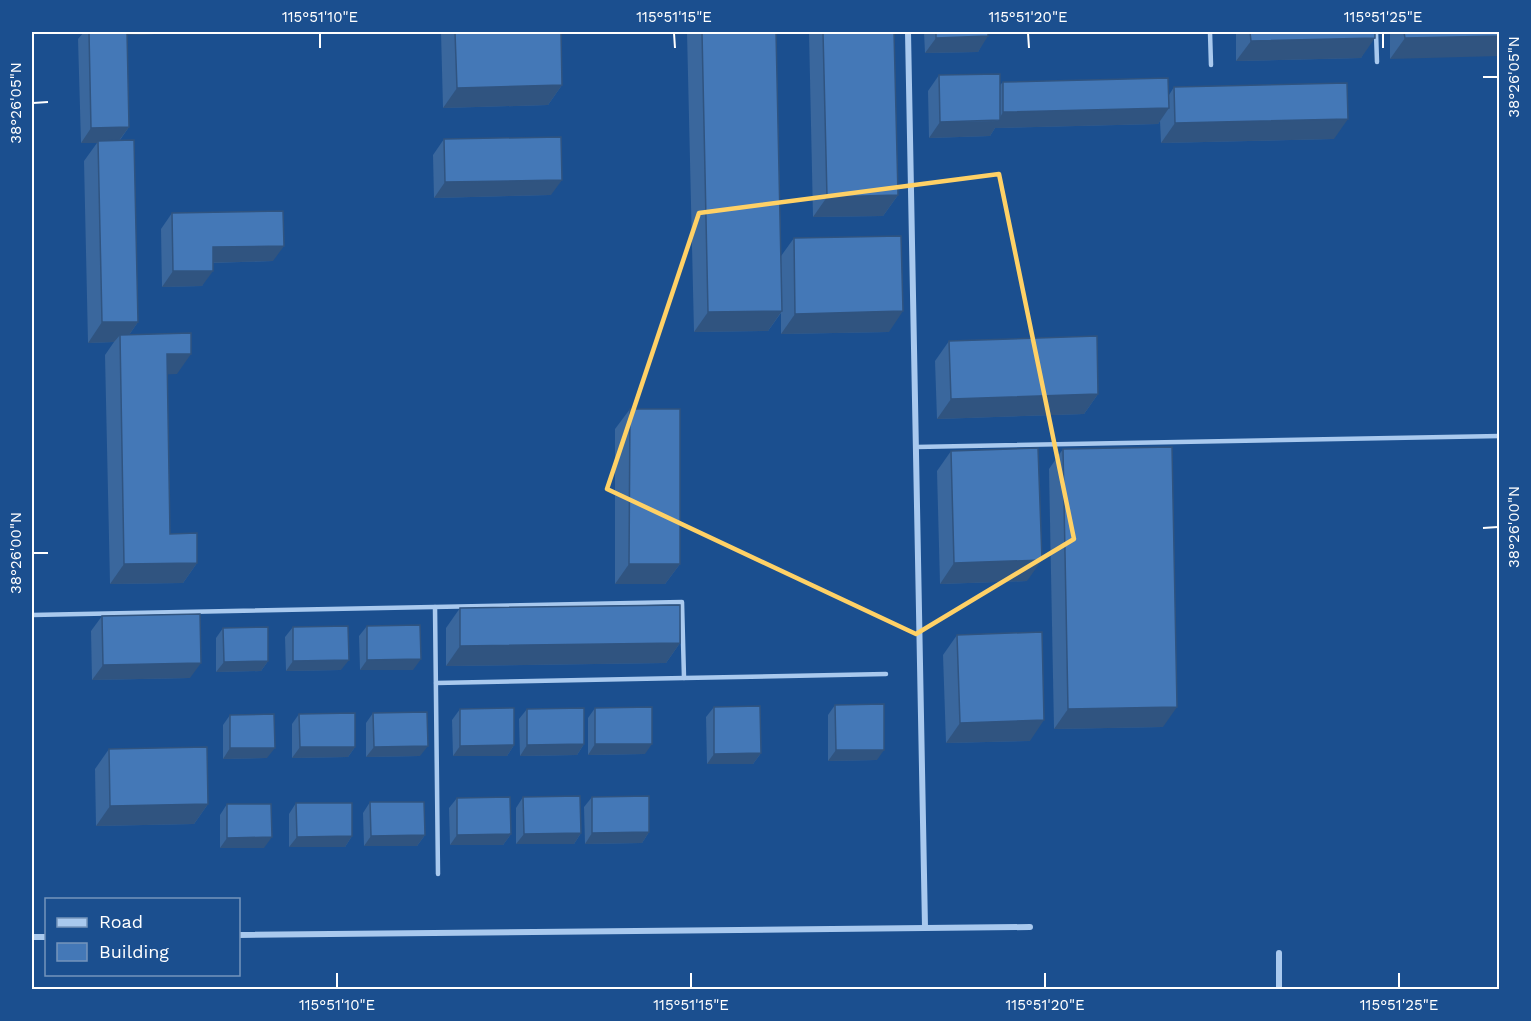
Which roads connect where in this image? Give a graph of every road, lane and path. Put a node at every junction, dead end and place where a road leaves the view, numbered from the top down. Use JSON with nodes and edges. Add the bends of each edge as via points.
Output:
{"nodes":[{"id":1,"x":909,"y":32,"type":"edge"},
{"id":2,"x":1210,"y":32,"type":"edge"},
{"id":3,"x":1376,"y":32,"type":"edge"},
{"id":4,"x":1377,"y":62,"type":"dead end"},
{"id":5,"x":1211,"y":65,"type":"dead end"},
{"id":6,"x":1500,"y":436,"type":"edge"},
{"id":7,"x":916,"y":447,"type":"junction"},
{"id":8,"x":435,"y":607,"type":"junction"},
{"id":9,"x":32,"y":615,"type":"edge"},
{"id":10,"x":886,"y":674,"type":"dead end"},
{"id":11,"x":684,"y":678,"type":"junction"},
{"id":12,"x":436,"y":683,"type":"junction"},
{"id":13,"x":438,"y":874,"type":"dead end"},
{"id":14,"x":925,"y":927,"type":"junction"},
{"id":15,"x":1030,"y":927,"type":"dead end"},
{"id":16,"x":240,"y":935,"type":"edge"},
{"id":17,"x":1279,"y":953,"type":"dead end"},
{"id":18,"x":1279,"y":990,"type":"edge"}],
"edges":[{"from":1,"to":7,"type":"street"},
{"from":2,"to":5,"type":"lane"},
{"from":3,"to":4,"type":"lane"},
{"from":6,"to":7,"type":"lane"},
{"from":7,"to":14,"type":"street"},
{"from":8,"to":9,"type":"lane"},
{"from":8,"to":11,"type":"lane","via":[[682,602]]},
{"from":8,"to":12,"type":"lane"},
{"from":10,"to":11,"type":"lane"},
{"from":11,"to":12,"type":"lane"},
{"from":12,"to":13,"type":"lane"},
{"from":14,"to":15,"type":"street"},
{"from":14,"to":16,"type":"street"},
{"from":17,"to":18,"type":"street"}]}
